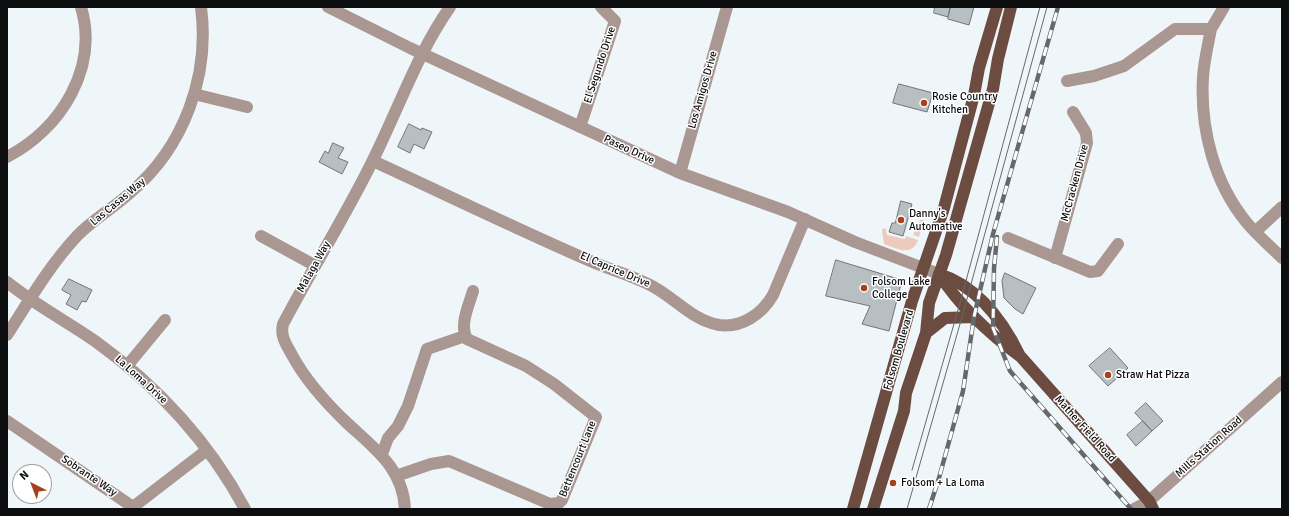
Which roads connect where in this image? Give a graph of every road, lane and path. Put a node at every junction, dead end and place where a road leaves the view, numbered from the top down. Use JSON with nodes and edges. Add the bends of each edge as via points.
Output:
{"nodes":[{"id":1,"x":81,"y":7,"type":"edge"},
{"id":2,"x":201,"y":7,"type":"edge"},
{"id":3,"x":450,"y":7,"type":"edge"},
{"id":4,"x":601,"y":7,"type":"edge"},
{"id":5,"x":727,"y":7,"type":"edge"},
{"id":6,"x":998,"y":7,"type":"edge"},
{"id":7,"x":1012,"y":7,"type":"edge"},
{"id":8,"x":1224,"y":7,"type":"edge"},
{"id":9,"x":332,"y":8,"type":"edge"},
{"id":10,"x":1211,"y":29,"type":"junction"},
{"id":11,"x":423,"y":54,"type":"junction"},
{"id":12,"x":1067,"y":81,"type":"dead end"},
{"id":13,"x":194,"y":94,"type":"junction"},
{"id":14,"x":247,"y":107,"type":"dead end"},
{"id":15,"x":1073,"y":112,"type":"dead end"},
{"id":16,"x":580,"y":127,"type":"junction"},
{"id":17,"x":7,"y":157,"type":"edge"},
{"id":18,"x":373,"y":161,"type":"junction"},
{"id":19,"x":680,"y":173,"type":"junction"},
{"id":20,"x":1282,"y":207,"type":"edge"},
{"id":21,"x":805,"y":219,"type":"junction"},
{"id":22,"x":1254,"y":232,"type":"junction"},
{"id":23,"x":261,"y":236,"type":"dead end"},
{"id":24,"x":1008,"y":238,"type":"dead end"},
{"id":25,"x":1118,"y":244,"type":"dead end"},
{"id":26,"x":1055,"y":258,"type":"junction"},
{"id":27,"x":1282,"y":258,"type":"edge"},
{"id":28,"x":314,"y":265,"type":"junction"},
{"id":29,"x":924,"y":269,"type":"junction"},
{"id":30,"x":939,"y":274,"type":"junction"},
{"id":31,"x":7,"y":282,"type":"edge"},
{"id":32,"x":473,"y":291,"type":"dead end"},
{"id":33,"x":30,"y":299,"type":"junction"},
{"id":34,"x":974,"y":317,"type":"junction"},
{"id":35,"x":165,"y":320,"type":"dead end"},
{"id":36,"x":926,"y":333,"type":"junction"},
{"id":37,"x":7,"y":335,"type":"edge"},
{"id":38,"x":465,"y":336,"type":"junction"},
{"id":39,"x":1021,"y":357,"type":"junction"},
{"id":40,"x":126,"y":366,"type":"junction"},
{"id":41,"x":1282,"y":382,"type":"edge"},
{"id":42,"x":7,"y":421,"type":"edge"},
{"id":43,"x":207,"y":450,"type":"junction"},
{"id":44,"x":382,"y":454,"type":"junction"},
{"id":45,"x":396,"y":476,"type":"junction"},
{"id":46,"x":1151,"y":505,"type":"edge"},
{"id":47,"x":245,"y":509,"type":"edge"},
{"id":48,"x":405,"y":509,"type":"edge"},
{"id":49,"x":853,"y":509,"type":"edge"},
{"id":50,"x":872,"y":509,"type":"edge"},
{"id":51,"x":1134,"y":509,"type":"edge"},
{"id":52,"x":1163,"y":509,"type":"edge"}],
"edges":[{"from":1,"to":17,"type":"street","via":[[85,20],[86,51],[73,92],[62,111],[43,132]]},
{"from":2,"to":13,"type":"street","name":"Las Casas Way","via":[[203,56]]},
{"from":3,"to":11,"type":"street","name":"Malaga Way"},
{"from":4,"to":16,"type":"street","name":"El Segundo Drive","via":[[615,21]]},
{"from":5,"to":19,"type":"street","name":"Los Amigos Drive"},
{"from":6,"to":29,"type":"main road","name":"Folsom Boulevard","via":[[979,68],[944,208]]},
{"from":7,"to":30,"type":"main road","name":"Folsom Boulevard","via":[[993,89]]},
{"from":8,"to":10,"type":"street"},
{"from":9,"to":11,"type":"street","name":"Paseo Drive"},
{"from":10,"to":12,"type":"street","via":[[1175,29],[1124,66],[1094,76]]},
{"from":10,"to":22,"type":"street","via":[[1202,98],[1208,139],[1224,188]]},
{"from":11,"to":16,"type":"street","name":"Paseo Drive"},
{"from":11,"to":18,"type":"street","name":"Malaga Way"},
{"from":13,"to":14,"type":"street"},
{"from":13,"to":33,"type":"street","name":"Las Casas Way","via":[[177,136],[157,167],[131,192],[79,234]]},
{"from":15,"to":26,"type":"street","name":"McCracken Drive","via":[[1086,132],[1088,143]]},
{"from":16,"to":19,"type":"street","name":"Paseo Drive"},
{"from":18,"to":21,"type":"street","name":"El Caprice Drive","via":[[596,263],[645,282],[671,297],[699,319],[718,324],[744,321],[766,306]]},
{"from":18,"to":28,"type":"street","name":"Malaga Way","via":[[351,204]]},
{"from":19,"to":21,"type":"street","name":"Paseo Drive"},
{"from":20,"to":22,"type":"street"},
{"from":21,"to":29,"type":"street","name":"Paseo Drive"},
{"from":22,"to":27,"type":"street"},
{"from":23,"to":28,"type":"street"},
{"from":24,"to":26,"type":"street"},
{"from":25,"to":26,"type":"street","via":[[1098,271],[1090,272]]},
{"from":28,"to":44,"type":"street","name":"Malaga Way","via":[[283,324],[283,339],[298,367],[325,401]]},
{"from":29,"to":30,"type":"street","name":"Paseo Drive"},
{"from":29,"to":49,"type":"main road","name":"Folsom Boulevard","via":[[912,301]]},
{"from":30,"to":34,"type":"main road","name":"Mather Field Road","via":[[964,309]]},
{"from":30,"to":36,"type":"main road","name":"Folsom Boulevard","via":[[929,303]]},
{"from":30,"to":39,"type":"main road","name":"Mather Field Road","via":[[960,282],[979,296],[1010,334]]},
{"from":31,"to":33,"type":"street","name":"La Loma Drive"},
{"from":32,"to":38,"type":"street","via":[[463,327]]},
{"from":33,"to":37,"type":"street","name":"Las Casas Way"},
{"from":33,"to":40,"type":"street","name":"La Loma Drive","via":[[93,340]]},
{"from":34,"to":36,"type":"main road","via":[[945,318]]},
{"from":34,"to":39,"type":"main road","name":"Mather Field Road"},
{"from":35,"to":40,"type":"street"},
{"from":36,"to":50,"type":"main road","name":"Folsom Boulevard"},
{"from":38,"to":44,"type":"street","via":[[427,349],[408,406],[398,426],[388,438]]},
{"from":38,"to":45,"type":"street","name":"Bettencourt Lane","via":[[469,341],[526,366],[596,417],[562,500],[550,504],[449,461],[431,464]]},
{"from":39,"to":46,"type":"main road","name":"Mather Field Road"},
{"from":40,"to":43,"type":"street","name":"La Loma Drive","via":[[166,402]]},
{"from":41,"to":46,"type":"street","name":"Mills Station Road"},
{"from":42,"to":43,"type":"street","name":"Sobrante Way","via":[[133,507]]},
{"from":43,"to":47,"type":"street","name":"La Loma Drive"},
{"from":44,"to":45,"type":"street","name":"Malaga Way"},
{"from":45,"to":48,"type":"street","name":"Malaga Way"},
{"from":46,"to":51,"type":"street","name":"Mills Station Road"},
{"from":46,"to":52,"type":"main road","name":"Mather Field Road"}]}
